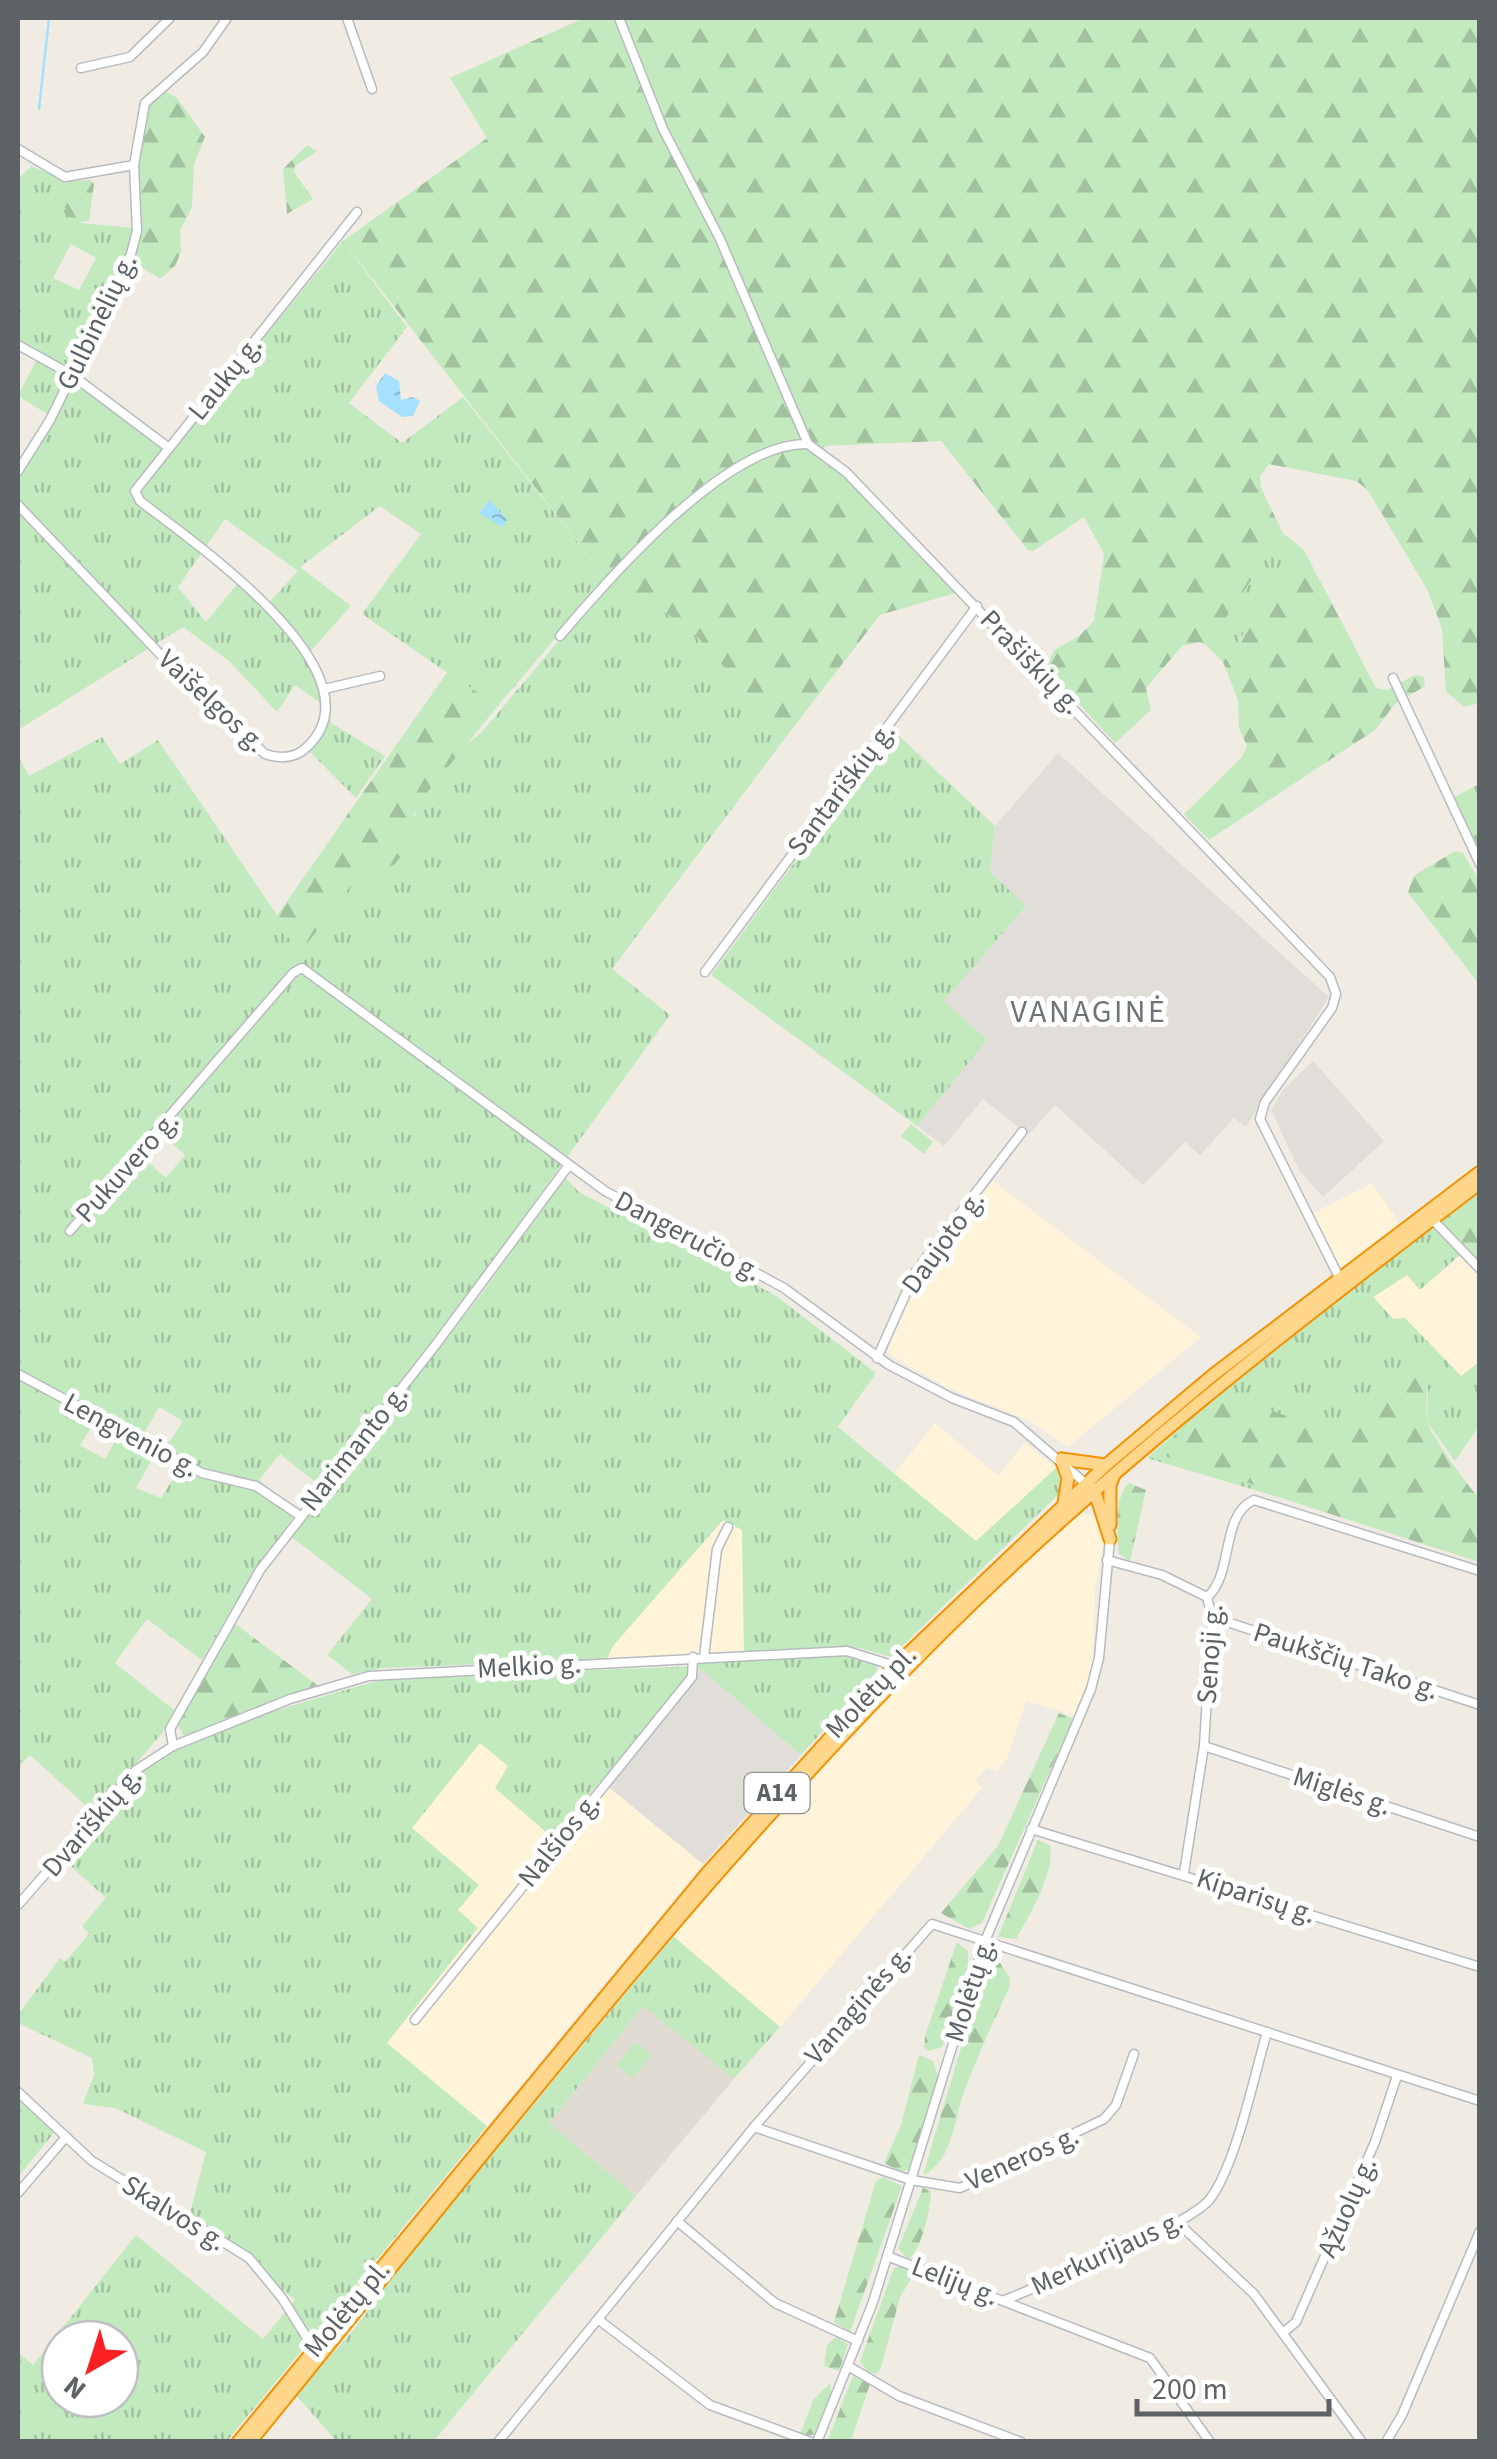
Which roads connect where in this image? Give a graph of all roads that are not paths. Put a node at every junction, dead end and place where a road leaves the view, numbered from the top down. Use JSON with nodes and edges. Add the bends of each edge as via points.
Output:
{"nodes":[{"id":1,"x":170,"y":18,"type":"edge"},
{"id":2,"x":227,"y":18,"type":"edge"},
{"id":3,"x":347,"y":18,"type":"edge"},
{"id":4,"x":619,"y":18,"type":"edge"},
{"id":5,"x":81,"y":68,"type":"dead end"},
{"id":6,"x":372,"y":89,"type":"dead end"},
{"id":7,"x":18,"y":149,"type":"edge"},
{"id":8,"x":134,"y":164,"type":"junction"},
{"id":9,"x":356,"y":212,"type":"dead end"},
{"id":10,"x":18,"y":345,"type":"edge"},
{"id":11,"x":72,"y":375,"type":"junction"},
{"id":12,"x":808,"y":444,"type":"junction"},
{"id":13,"x":169,"y":448,"type":"junction"},
{"id":14,"x":18,"y":471,"type":"edge"},
{"id":15,"x":18,"y":505,"type":"edge"},
{"id":16,"x":977,"y":606,"type":"junction"},
{"id":17,"x":560,"y":636,"type":"dead end"},
{"id":18,"x":380,"y":676,"type":"dead end"},
{"id":19,"x":1393,"y":678,"type":"dead end"},
{"id":20,"x":324,"y":689,"type":"junction"},
{"id":21,"x":1480,"y":864,"type":"edge"},
{"id":22,"x":302,"y":968,"type":"joint"},
{"id":23,"x":705,"y":972,"type":"dead end"},
{"id":24,"x":1022,"y":1132,"type":"dead end"},
{"id":25,"x":569,"y":1164,"type":"junction"},
{"id":26,"x":1480,"y":1172,"type":"edge"},
{"id":27,"x":1480,"y":1182,"type":"edge"},
{"id":28,"x":1432,"y":1219,"type":"junction"},
{"id":29,"x":70,"y":1231,"type":"dead end"},
{"id":30,"x":1480,"y":1269,"type":"edge"},
{"id":31,"x":1340,"y":1279,"type":"junction"},
{"id":32,"x":878,"y":1358,"type":"junction"},
{"id":33,"x":18,"y":1374,"type":"edge"},
{"id":34,"x":1061,"y":1459,"type":"junction"},
{"id":35,"x":1107,"y":1469,"type":"junction"},
{"id":36,"x":1086,"y":1487,"type":"junction"},
{"id":37,"x":1068,"y":1507,"type":"junction"},
{"id":38,"x":299,"y":1516,"type":"junction"},
{"id":39,"x":1106,"y":1517,"type":"junction"},
{"id":40,"x":728,"y":1527,"type":"dead end"},
{"id":41,"x":1110,"y":1539,"type":"joint"},
{"id":42,"x":1107,"y":1560,"type":"junction"},
{"id":43,"x":1480,"y":1571,"type":"edge"},
{"id":44,"x":1207,"y":1597,"type":"junction"},
{"id":45,"x":1212,"y":1618,"type":"junction"},
{"id":46,"x":704,"y":1656,"type":"junction"},
{"id":47,"x":693,"y":1657,"type":"junction"},
{"id":48,"x":896,"y":1666,"type":"junction"},
{"id":49,"x":1480,"y":1704,"type":"edge"},
{"id":50,"x":172,"y":1746,"type":"junction"},
{"id":51,"x":1204,"y":1746,"type":"junction"},
{"id":52,"x":1031,"y":1829,"type":"junction"},
{"id":53,"x":1480,"y":1836,"type":"edge"},
{"id":54,"x":1184,"y":1873,"type":"junction"},
{"id":55,"x":18,"y":1905,"type":"edge"},
{"id":56,"x":985,"y":1941,"type":"junction"},
{"id":57,"x":1480,"y":1967,"type":"edge"},
{"id":58,"x":415,"y":2020,"type":"dead end"},
{"id":59,"x":1267,"y":2032,"type":"junction"},
{"id":60,"x":1134,"y":2054,"type":"dead end"},
{"id":61,"x":1397,"y":2076,"type":"junction"},
{"id":62,"x":18,"y":2092,"type":"edge"},
{"id":63,"x":1480,"y":2101,"type":"edge"},
{"id":64,"x":754,"y":2127,"type":"junction"},
{"id":65,"x":66,"y":2137,"type":"junction"},
{"id":66,"x":911,"y":2180,"type":"junction"},
{"id":67,"x":18,"y":2193,"type":"edge"},
{"id":68,"x":677,"y":2220,"type":"junction"},
{"id":69,"x":1177,"y":2222,"type":"junction"},
{"id":70,"x":1480,"y":2232,"type":"edge"},
{"id":71,"x":887,"y":2256,"type":"junction"},
{"id":72,"x":1004,"y":2300,"type":"junction"},
{"id":73,"x":599,"y":2320,"type":"junction"},
{"id":74,"x":1285,"y":2331,"type":"junction"},
{"id":75,"x":858,"y":2341,"type":"junction"},
{"id":76,"x":314,"y":2349,"type":"junction"},
{"id":77,"x":848,"y":2366,"type":"junction"},
{"id":78,"x":238,"y":2442,"type":"edge"},
{"id":79,"x":250,"y":2442,"type":"edge"},
{"id":80,"x":498,"y":2442,"type":"edge"},
{"id":81,"x":814,"y":2442,"type":"edge"},
{"id":82,"x":1021,"y":2442,"type":"edge"},
{"id":83,"x":1210,"y":2442,"type":"edge"},
{"id":84,"x":1362,"y":2442,"type":"edge"},
{"id":85,"x":1386,"y":2442,"type":"edge"}],
"edges":[{"from":1,"to":5,"type":"street","via":[[130,57]]},
{"from":2,"to":8,"type":"street","name":"Gulbinėlių g.","via":[[203,52],[146,102]]},
{"from":3,"to":6,"type":"street"},
{"from":4,"to":12,"type":"street","name":"Prašiškių g."},
{"from":7,"to":8,"type":"street","via":[[64,177]]},
{"from":8,"to":11,"type":"street","name":"Gulbinėlių g.","via":[[135,243]]},
{"from":9,"to":13,"type":"street","name":"Laukų g."},
{"from":10,"to":11,"type":"street","name":"Laukų g."},
{"from":11,"to":13,"type":"street","name":"Laukų g."},
{"from":11,"to":14,"type":"street","name":"Gulbinėlių g."},
{"from":12,"to":16,"type":"street","name":"Prašiškių g.","via":[[832,459]]},
{"from":12,"to":17,"type":"street","via":[[774,447],[742,464],[628,556]]},
{"from":13,"to":20,"type":"street","via":[[136,498],[251,590],[300,644]]},
{"from":15,"to":20,"type":"street","name":"Vaišelgos g.","via":[[265,754],[292,757],[312,742],[326,714]]},
{"from":16,"to":23,"type":"street","name":"Santariškių g."},
{"from":16,"to":31,"type":"street","name":"Prašiškių g.","via":[[1330,976],[1332,1008],[1265,1102],[1260,1119]]},
{"from":18,"to":20,"type":"street"},
{"from":19,"to":21,"type":"street"},
{"from":22,"to":25,"type":"street","name":"Dangeručio g."},
{"from":22,"to":29,"type":"street","name":"Pukuvero g."},
{"from":24,"to":32,"type":"street","name":"Daujoto g.","via":[[916,1271]]},
{"from":25,"to":32,"type":"street","name":"Dangeručio g.","via":[[648,1216],[784,1288]]},
{"from":25,"to":38,"type":"street","name":"Narimanto g."},
{"from":26,"to":31,"type":"highway"},
{"from":27,"to":28,"type":"highway"},
{"from":28,"to":30,"type":"street"},
{"from":28,"to":35,"type":"highway"},
{"from":31,"to":35,"type":"highway","via":[[1214,1375]]},
{"from":32,"to":34,"type":"street","name":"Dangeručio g.","via":[[1014,1422]]},
{"from":33,"to":38,"type":"street","name":"Lengvenio g.","via":[[202,1474],[256,1486]]},
{"from":34,"to":35,"type":"highway"},
{"from":34,"to":36,"type":"street","name":"Dangeručio g."},
{"from":34,"to":37,"type":"highway"},
{"from":35,"to":36,"type":"highway"},
{"from":35,"to":39,"type":"highway"},
{"from":36,"to":37,"type":"highway","name":"Molėtų pl.","number":"A14"},
{"from":36,"to":39,"type":"highway"},
{"from":37,"to":39,"type":"highway"},
{"from":37,"to":48,"type":"highway","name":"Molėtų pl.","number":"A14"},
{"from":37,"to":79,"type":"highway","name":"Molėtų pl.","number":"A14","via":[[756,1830]]},
{"from":38,"to":50,"type":"street","name":"Narimanto g.","via":[[247,1589],[178,1713],[168,1734]]},
{"from":39,"to":41,"type":"highway"},
{"from":40,"to":46,"type":"street","via":[[717,1549]]},
{"from":41,"to":42,"type":"street","name":"Molėtų g."},
{"from":42,"to":44,"type":"street","via":[[1162,1575]]},
{"from":42,"to":52,"type":"street","name":"Molėtų g.","via":[[1096,1676]]},
{"from":43,"to":44,"type":"street","name":"Senoji g.","via":[[1254,1500],[1242,1509],[1217,1586]]},
{"from":44,"to":45,"type":"street","name":"Senoji g."},
{"from":45,"to":49,"type":"street","name":"Paukščių Tako g."},
{"from":45,"to":51,"type":"street","name":"Senoji g."},
{"from":46,"to":47,"type":"street","name":"Melkio g."},
{"from":46,"to":48,"type":"street","name":"Melkio g.","via":[[847,1651]]},
{"from":47,"to":50,"type":"street","name":"Melkio g.","via":[[369,1676]]},
{"from":47,"to":58,"type":"street","name":"Nalšios g.","via":[[692,1676]]},
{"from":48,"to":76,"type":"highway","name":"Molėtų pl.","number":"A14","via":[[708,1872]]},
{"from":50,"to":55,"type":"street","name":"Dvariškių g.","via":[[142,1764]]},
{"from":51,"to":53,"type":"street","name":"Miglės g."},
{"from":51,"to":54,"type":"street","name":"Senoji g."},
{"from":52,"to":54,"type":"street","name":"Kiparisų g."},
{"from":52,"to":56,"type":"street","name":"Molėtų g."},
{"from":54,"to":57,"type":"street","name":"Kiparisų g."},
{"from":56,"to":59,"type":"street","name":"Vanaginės g."},
{"from":56,"to":64,"type":"street","name":"Vanaginės g.","via":[[928,1926]]},
{"from":56,"to":66,"type":"street","name":"Molėtų g."},
{"from":59,"to":61,"type":"street","name":"Vanaginės g."},
{"from":59,"to":69,"type":"street","name":"Merkurijaus g.","via":[[1215,2191]]},
{"from":60,"to":66,"type":"street","name":"Veneros g.","via":[[1113,2110],[1090,2128],[960,2188]]},
{"from":61,"to":63,"type":"street","name":"Vanaginės g."},
{"from":61,"to":74,"type":"street","name":"Ąžuolų g.","via":[[1353,2196],[1296,2322]]},
{"from":62,"to":65,"type":"street","name":"Skalvos g."},
{"from":64,"to":66,"type":"street","name":"Veneros g."},
{"from":64,"to":68,"type":"street","name":"Vanaginės g."},
{"from":65,"to":67,"type":"street"},
{"from":65,"to":76,"type":"street","name":"Skalvos g.","via":[[118,2180],[249,2258]]},
{"from":66,"to":71,"type":"street","name":"Molėtų g."},
{"from":68,"to":73,"type":"street","name":"Vanaginės g."},
{"from":68,"to":75,"type":"street","via":[[781,2307]]},
{"from":69,"to":72,"type":"street","name":"Merkurijaus g."},
{"from":69,"to":74,"type":"street","via":[[1238,2276]]},
{"from":70,"to":85,"type":"street"},
{"from":71,"to":72,"type":"street","name":"Lelijų g."},
{"from":71,"to":75,"type":"street","name":"Molėtų g."},
{"from":72,"to":83,"type":"street","name":"Lelijų g.","via":[[1150,2358]]},
{"from":73,"to":80,"type":"street","name":"Vanaginės g."},
{"from":73,"to":81,"type":"street","via":[[710,2405]]},
{"from":74,"to":84,"type":"street"},
{"from":75,"to":77,"type":"street","name":"Molėtų g."},
{"from":76,"to":78,"type":"highway","name":"Molėtų pl.","number":"A14"},
{"from":77,"to":81,"type":"street","name":"Molėtų g."},
{"from":77,"to":82,"type":"street","via":[[899,2396]]}]}
